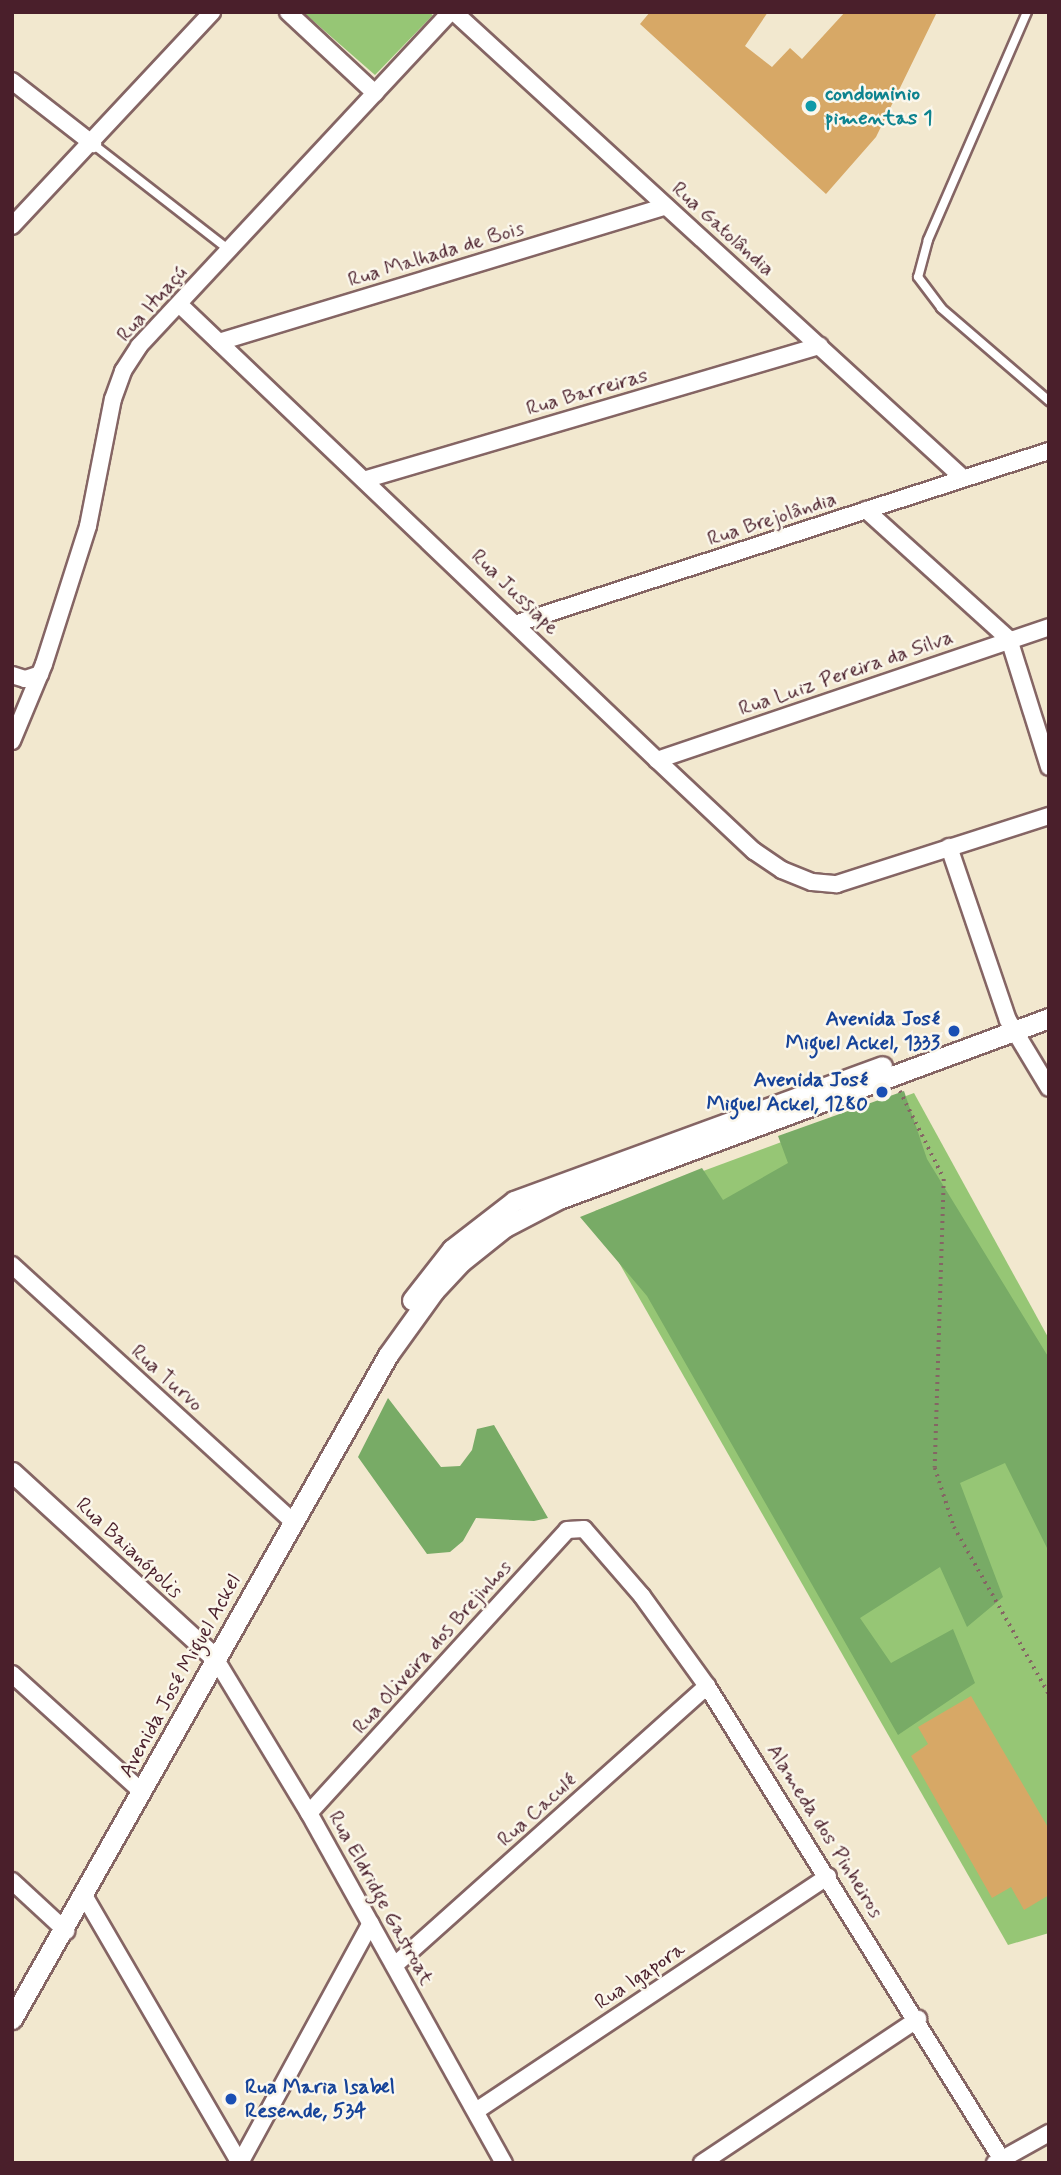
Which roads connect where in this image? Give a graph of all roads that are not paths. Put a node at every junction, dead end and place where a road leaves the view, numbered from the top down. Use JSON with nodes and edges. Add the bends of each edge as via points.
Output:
{"nodes":[{"id":1,"x":212,"y":12,"type":"edge"},
{"id":2,"x":288,"y":12,"type":"edge"},
{"id":3,"x":452,"y":12,"type":"edge"},
{"id":4,"x":1027,"y":12,"type":"edge"},
{"id":5,"x":12,"y":81,"type":"edge"},
{"id":6,"x":375,"y":93,"type":"junction"},
{"id":7,"x":93,"y":144,"type":"junction"},
{"id":8,"x":666,"y":206,"type":"junction"},
{"id":9,"x":12,"y":226,"type":"edge"},
{"id":10,"x":229,"y":250,"type":"junction"},
{"id":11,"x":179,"y":303,"type":"junction"},
{"id":12,"x":219,"y":342,"type":"junction"},
{"id":13,"x":820,"y":346,"type":"junction"},
{"id":14,"x":1049,"y":401,"type":"edge"},
{"id":15,"x":1043,"y":452,"type":"edge"},
{"id":16,"x":963,"y":478,"type":"junction"},
{"id":17,"x":367,"y":480,"type":"junction"},
{"id":18,"x":866,"y":510,"type":"junction"},
{"id":19,"x":517,"y":623,"type":"junction"},
{"id":20,"x":1049,"y":627,"type":"edge"},
{"id":21,"x":1009,"y":639,"type":"junction"},
{"id":22,"x":40,"y":674,"type":"junction"},
{"id":23,"x":12,"y":675,"type":"edge"},
{"id":24,"x":12,"y":741,"type":"edge"},
{"id":25,"x":657,"y":760,"type":"junction"},
{"id":26,"x":1049,"y":767,"type":"edge"},
{"id":27,"x":1049,"y":816,"type":"edge"},
{"id":28,"x":949,"y":847,"type":"junction"},
{"id":29,"x":1049,"y":1009,"type":"edge"},
{"id":30,"x":1049,"y":1018,"type":"edge"},
{"id":31,"x":1012,"y":1025,"type":"junction"},
{"id":32,"x":1049,"y":1088,"type":"edge"},
{"id":33,"x":12,"y":1265,"type":"edge"},
{"id":34,"x":388,"y":1356,"type":"junction"},
{"id":35,"x":12,"y":1472,"type":"edge"},
{"id":36,"x":293,"y":1521,"type":"junction"},
{"id":37,"x":592,"y":1534,"type":"joint"},
{"id":38,"x":215,"y":1658,"type":"junction"},
{"id":39,"x":12,"y":1674,"type":"edge"},
{"id":40,"x":707,"y":1686,"type":"junction"},
{"id":41,"x":142,"y":1792,"type":"junction"},
{"id":42,"x":309,"y":1813,"type":"junction"},
{"id":43,"x":828,"y":1875,"type":"junction"},
{"id":44,"x":12,"y":1881,"type":"edge"},
{"id":45,"x":85,"y":1897,"type":"junction"},
{"id":46,"x":371,"y":1923,"type":"junction"},
{"id":47,"x":66,"y":1931,"type":"junction"},
{"id":48,"x":395,"y":1965,"type":"junction"},
{"id":49,"x":12,"y":2019,"type":"edge"},
{"id":50,"x":918,"y":2019,"type":"junction"},
{"id":51,"x":476,"y":2111,"type":"junction"},
{"id":52,"x":1049,"y":2133,"type":"edge"},
{"id":53,"x":1000,"y":2161,"type":"edge"},
{"id":54,"x":240,"y":2163,"type":"edge"},
{"id":55,"x":504,"y":2163,"type":"edge"},
{"id":56,"x":702,"y":2163,"type":"edge"}],
"edges":[{"from":1,"to":7,"type":"street"},
{"from":2,"to":6,"type":"street"},
{"from":3,"to":6,"type":"street","name":"Rua Ituaçú"},
{"from":3,"to":8,"type":"street","name":"Rua Gatolândia"},
{"from":4,"to":14,"type":"lane","via":[[928,240],[918,277],[941,308]]},
{"from":5,"to":7,"type":"street"},
{"from":6,"to":10,"type":"street","name":"Rua Ituaçú"},
{"from":7,"to":9,"type":"street"},
{"from":7,"to":10,"type":"lane"},
{"from":8,"to":12,"type":"street","name":"Rua Malhada de Bois"},
{"from":8,"to":13,"type":"street","name":"Rua Gatolândia"},
{"from":10,"to":11,"type":"street","name":"Rua Ituaçú"},
{"from":11,"to":12,"type":"street","name":"Rua Jussiape"},
{"from":11,"to":22,"type":"street","name":"Rua Ituaçú","via":[[139,346],[120,380],[88,526]]},
{"from":12,"to":17,"type":"street","name":"Rua Jussiape"},
{"from":13,"to":16,"type":"street","name":"Rua Gatolândia"},
{"from":13,"to":17,"type":"street","name":"Rua Barreiras"},
{"from":15,"to":16,"type":"street","name":"Rua Brejolândia"},
{"from":16,"to":18,"type":"street","name":"Rua Brejolândia"},
{"from":17,"to":19,"type":"street","name":"Rua Jussiape"},
{"from":18,"to":19,"type":"street","name":"Rua Brejolândia"},
{"from":18,"to":21,"type":"street"},
{"from":19,"to":25,"type":"street","name":"Rua Jussiape"},
{"from":20,"to":21,"type":"street","name":"Rua Luiz Pereira da Silva"},
{"from":21,"to":25,"type":"street","name":"Rua Luiz Pereira da Silva"},
{"from":21,"to":26,"type":"street"},
{"from":22,"to":23,"type":"street","via":[[25,679]]},
{"from":22,"to":24,"type":"street","name":"Rua Ituaçú"},
{"from":25,"to":28,"type":"street","name":"Rua Jussiape","via":[[754,851],[782,870],[812,882],[837,884]]},
{"from":27,"to":28,"type":"street"},
{"from":28,"to":31,"type":"street"},
{"from":29,"to":31,"type":"street","name":"Avenida José Miguel Ackel"},
{"from":30,"to":31,"type":"street","name":"Avenida José Miguel Ackel"},
{"from":31,"to":32,"type":"street"},
{"from":31,"to":34,"type":"street","name":"Avenida José Miguel Ackel","via":[[893,1076],[523,1217],[461,1262],[434,1291]]},
{"from":31,"to":34,"type":"street","name":"Avenida José Miguel Ackel","via":[[514,1201],[471,1230],[433,1269],[405,1310]]},
{"from":33,"to":36,"type":"street","name":"Rua Turvo"},
{"from":34,"to":36,"type":"street","name":"Avenida José Miguel Ackel"},
{"from":35,"to":38,"type":"street","name":"Rua Baianópolis"},
{"from":36,"to":38,"type":"street","name":"Avenida José Miguel Ackel"},
{"from":37,"to":40,"type":"street","name":"Alameda dos Pinheiros"},
{"from":37,"to":42,"type":"street","name":"Rua Oliveira dos Brejinhos","via":[[584,1529],[567,1530]]},
{"from":38,"to":41,"type":"street","name":"Avenida José Miguel Ackel"},
{"from":38,"to":42,"type":"street","name":"Rua Eldridge Gastroat"},
{"from":39,"to":41,"type":"street"},
{"from":40,"to":43,"type":"street","name":"Alameda dos Pinheiros"},
{"from":40,"to":48,"type":"street","name":"Rua Caculé"},
{"from":41,"to":45,"type":"street","name":"Avenida José Miguel Ackel"},
{"from":42,"to":46,"type":"street","name":"Rua Eldridge Gastroat"},
{"from":43,"to":50,"type":"street","name":"Alameda dos Pinheiros"},
{"from":43,"to":51,"type":"street","name":"Rua Igapora"},
{"from":44,"to":47,"type":"street"},
{"from":45,"to":47,"type":"street","name":"Avenida José Miguel Ackel"},
{"from":45,"to":54,"type":"street"},
{"from":46,"to":48,"type":"street","name":"Rua Eldridge Gastroat"},
{"from":46,"to":54,"type":"street"},
{"from":47,"to":49,"type":"street","name":"Avenida José Miguel Ackel"},
{"from":48,"to":51,"type":"street","name":"Rua Eldridge Gastroat"},
{"from":50,"to":53,"type":"street","name":"Alameda dos Pinheiros"},
{"from":50,"to":56,"type":"street"},
{"from":51,"to":55,"type":"street","name":"Rua Eldridge Gastroat"},
{"from":52,"to":53,"type":"street"}]}
